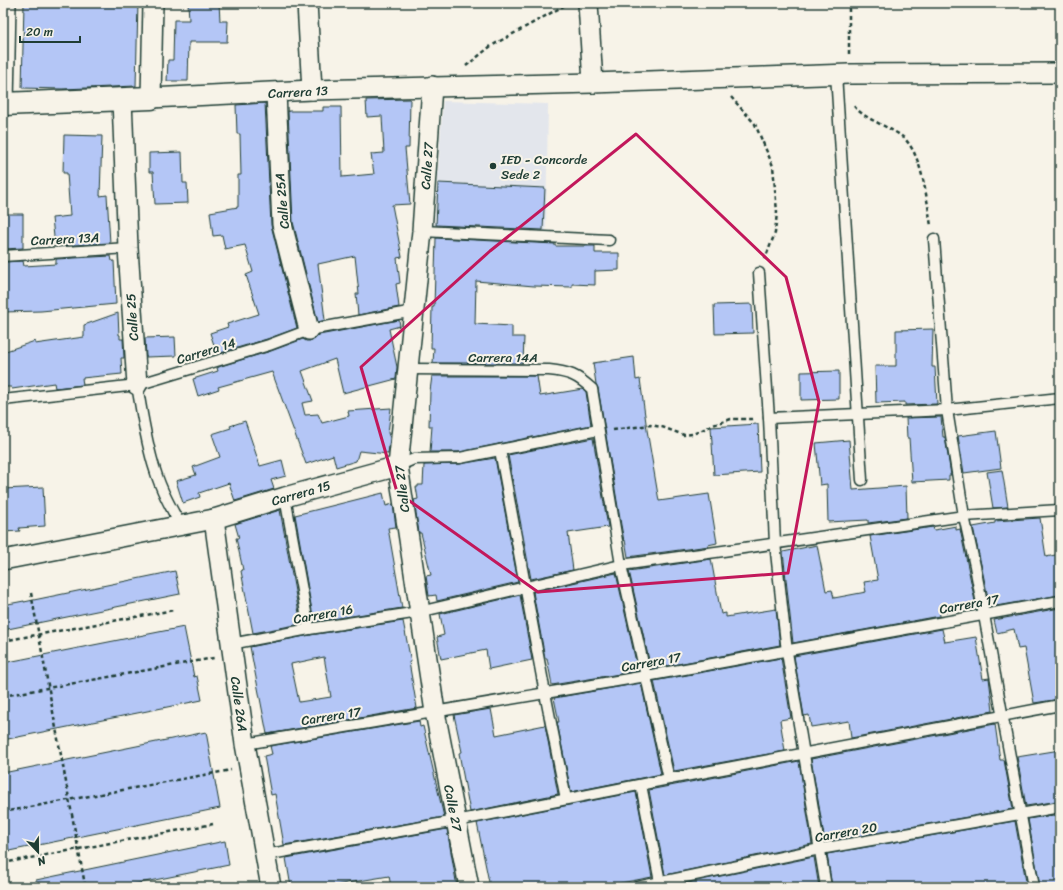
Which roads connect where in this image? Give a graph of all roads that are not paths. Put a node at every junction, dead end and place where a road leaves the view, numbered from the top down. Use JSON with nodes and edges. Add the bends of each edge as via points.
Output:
{"nodes":[{"id":1,"x":6,"y":3,"type":"edge"},
{"id":2,"x":153,"y":3,"type":"edge"},
{"id":3,"x":307,"y":3,"type":"edge"},
{"id":4,"x":588,"y":3,"type":"edge"},
{"id":5,"x":1060,"y":73,"type":"edge"},
{"id":6,"x":842,"y":74,"type":"junction"},
{"id":7,"x":593,"y":83,"type":"junction"},
{"id":8,"x":432,"y":86,"type":"junction"},
{"id":9,"x":312,"y":90,"type":"junction"},
{"id":10,"x":276,"y":93,"type":"junction"},
{"id":11,"x":151,"y":98,"type":"junction"},
{"id":12,"x":122,"y":100,"type":"junction"},
{"id":13,"x":3,"y":104,"type":"edge"},
{"id":14,"x":422,"y":232,"type":"junction"},
{"id":15,"x":934,"y":239,"type":"road end"},
{"id":16,"x":610,"y":240,"type":"dead end"},
{"id":17,"x":128,"y":248,"type":"junction"},
{"id":18,"x":3,"y":256,"type":"edge"},
{"id":19,"x":759,"y":273,"type":"road end"},
{"id":20,"x":414,"y":311,"type":"junction"},
{"id":21,"x":309,"y":330,"type":"junction"},
{"id":22,"x":408,"y":369,"type":"junction"},
{"id":23,"x":137,"y":385,"type":"junction"},
{"id":24,"x":1060,"y":398,"type":"edge"},
{"id":25,"x":3,"y":400,"type":"edge"},
{"id":26,"x":947,"y":410,"type":"junction"},
{"id":27,"x":857,"y":414,"type":"junction"},
{"id":28,"x":770,"y":418,"type":"junction"},
{"id":29,"x":598,"y":430,"type":"junction"},
{"id":30,"x":500,"y":450,"type":"junction"},
{"id":31,"x":398,"y":466,"type":"junction"},
{"id":32,"x":862,"y":480,"type":"dead end"},
{"id":33,"x":285,"y":497,"type":"junction"},
{"id":34,"x":1060,"y":510,"type":"edge"},
{"id":35,"x":964,"y":516,"type":"junction"},
{"id":36,"x":214,"y":519,"type":"junction"},
{"id":37,"x":181,"y":526,"type":"junction"},
{"id":38,"x":775,"y":543,"type":"junction"},
{"id":39,"x":3,"y":560,"type":"edge"},
{"id":40,"x":621,"y":565,"type":"junction"},
{"id":41,"x":526,"y":586,"type":"junction"},
{"id":42,"x":1060,"y":601,"type":"edge"},
{"id":43,"x":419,"y":612,"type":"junction"},
{"id":44,"x":984,"y":615,"type":"junction"},
{"id":45,"x":309,"y":629,"type":"junction"},
{"id":46,"x":232,"y":650,"type":"junction"},
{"id":47,"x":787,"y":652,"type":"junction"},
{"id":48,"x":646,"y":676,"type":"junction"},
{"id":49,"x":545,"y":693,"type":"junction"},
{"id":50,"x":1060,"y":705,"type":"edge"},
{"id":51,"x":435,"y":712,"type":"junction"},
{"id":52,"x":1003,"y":716,"type":"junction"},
{"id":53,"x":245,"y":744,"type":"junction"},
{"id":54,"x":803,"y":754,"type":"junction"},
{"id":55,"x":669,"y":779,"type":"junction"},
{"id":56,"x":641,"y":785,"type":"junction"},
{"id":57,"x":566,"y":799,"type":"junction"},
{"id":58,"x":1060,"y":807,"type":"edge"},
{"id":59,"x":1020,"y":815,"type":"junction"},
{"id":60,"x":456,"y":821,"type":"junction"},
{"id":61,"x":820,"y":849,"type":"junction"},
{"id":62,"x":265,"y":854,"type":"junction"},
{"id":63,"x":660,"y":885,"type":"edge"},
{"id":64,"x":271,"y":887,"type":"edge"},
{"id":65,"x":469,"y":887,"type":"edge"},
{"id":66,"x":638,"y":887,"type":"edge"},
{"id":67,"x":826,"y":887,"type":"edge"},
{"id":68,"x":1034,"y":887,"type":"edge"}],
"edges":[{"from":1,"to":13,"type":"street"},
{"from":2,"to":11,"type":"street"},
{"from":3,"to":9,"type":"street"},
{"from":4,"to":7,"type":"street"},
{"from":5,"to":6,"type":"street","name":"Carrera 13"},
{"from":6,"to":7,"type":"street","name":"Carrera 13"},
{"from":6,"to":27,"type":"lane"},
{"from":7,"to":8,"type":"street","name":"Carrera 13"},
{"from":8,"to":9,"type":"street","name":"Carrera 13"},
{"from":8,"to":14,"type":"street","name":"Calle 27"},
{"from":9,"to":10,"type":"street","name":"Carrera 13"},
{"from":10,"to":11,"type":"street","name":"Carrera 13"},
{"from":10,"to":21,"type":"street","name":"Calle 25A","via":[[282,224]]},
{"from":11,"to":12,"type":"street","name":"Carrera 13"},
{"from":12,"to":13,"type":"street","name":"Carrera 13"},
{"from":12,"to":17,"type":"street","name":"Calle 25"},
{"from":14,"to":16,"type":"lane"},
{"from":14,"to":20,"type":"street","name":"Calle 27"},
{"from":15,"to":26,"type":"lane"},
{"from":17,"to":18,"type":"lane","name":"Carrera 13A"},
{"from":17,"to":23,"type":"street","name":"Calle 25"},
{"from":19,"to":28,"type":"lane"},
{"from":20,"to":21,"type":"lane","name":"Carrera 14"},
{"from":20,"to":22,"type":"street","name":"Calle 27"},
{"from":21,"to":23,"type":"lane","name":"Carrera 14","via":[[269,345]]},
{"from":22,"to":29,"type":"lane","name":"Carrera 14A","via":[[548,370],[575,375],[592,389]]},
{"from":22,"to":31,"type":"street","name":"Calle 27"},
{"from":23,"to":25,"type":"lane","name":"Carrera 14"},
{"from":23,"to":37,"type":"lane","name":"Calle 25","via":[[155,470],[163,492]]},
{"from":24,"to":26,"type":"lane"},
{"from":26,"to":27,"type":"lane"},
{"from":26,"to":35,"type":"lane"},
{"from":27,"to":28,"type":"lane"},
{"from":27,"to":32,"type":"lane"},
{"from":28,"to":38,"type":"lane"},
{"from":29,"to":30,"type":"lane","name":"Carrera 15"},
{"from":29,"to":40,"type":"lane"},
{"from":30,"to":31,"type":"lane","name":"Carrera 15","via":[[460,458],[414,459]]},
{"from":30,"to":41,"type":"lane"},
{"from":31,"to":33,"type":"street","name":"Carrera 15"},
{"from":31,"to":43,"type":"street","name":"Calle 27"},
{"from":33,"to":36,"type":"street","name":"Carrera 15"},
{"from":33,"to":45,"type":"lane"},
{"from":34,"to":35,"type":"lane","name":"Carrera 16"},
{"from":35,"to":38,"type":"lane","name":"Carrera 16"},
{"from":35,"to":44,"type":"lane"},
{"from":36,"to":37,"type":"street","name":"Carrera 15"},
{"from":36,"to":46,"type":"street","name":"Calle 26A"},
{"from":37,"to":39,"type":"street","name":"Carrera 15"},
{"from":38,"to":40,"type":"lane","name":"Carrera 16"},
{"from":38,"to":47,"type":"lane"},
{"from":40,"to":41,"type":"lane","name":"Carrera 16"},
{"from":40,"to":48,"type":"lane"},
{"from":41,"to":43,"type":"lane","name":"Carrera 16"},
{"from":41,"to":49,"type":"lane"},
{"from":42,"to":44,"type":"lane","name":"Carrera 17"},
{"from":43,"to":45,"type":"lane","name":"Carrera 16"},
{"from":43,"to":51,"type":"street","name":"Calle 27"},
{"from":44,"to":47,"type":"lane","name":"Carrera 17"},
{"from":44,"to":52,"type":"lane"},
{"from":45,"to":46,"type":"lane","name":"Carrera 16"},
{"from":46,"to":53,"type":"street","name":"Calle 26A"},
{"from":47,"to":48,"type":"lane","name":"Carrera 17"},
{"from":47,"to":54,"type":"lane"},
{"from":48,"to":49,"type":"lane","name":"Carrera 17"},
{"from":48,"to":55,"type":"lane"},
{"from":49,"to":51,"type":"lane","name":"Carrera 17"},
{"from":49,"to":57,"type":"lane"},
{"from":50,"to":52,"type":"lane"},
{"from":51,"to":53,"type":"lane","name":"Carrera 17"},
{"from":51,"to":60,"type":"street","name":"Calle 27"},
{"from":52,"to":54,"type":"lane"},
{"from":52,"to":59,"type":"lane"},
{"from":53,"to":62,"type":"street","name":"Calle 26A"},
{"from":54,"to":55,"type":"lane"},
{"from":54,"to":61,"type":"lane"},
{"from":55,"to":56,"type":"lane"},
{"from":56,"to":57,"type":"lane"},
{"from":56,"to":63,"type":"lane"},
{"from":57,"to":60,"type":"lane"},
{"from":58,"to":59,"type":"lane","name":"Carrera 20"},
{"from":59,"to":61,"type":"lane","name":"Carrera 20"},
{"from":59,"to":68,"type":"lane"},
{"from":60,"to":62,"type":"lane"},
{"from":60,"to":65,"type":"street","name":"Calle 27"},
{"from":61,"to":63,"type":"lane","name":"Carrera 20"},
{"from":61,"to":67,"type":"lane"},
{"from":62,"to":64,"type":"street","name":"Calle 26A"},
{"from":63,"to":66,"type":"lane","name":"Carrera 20"}]}
